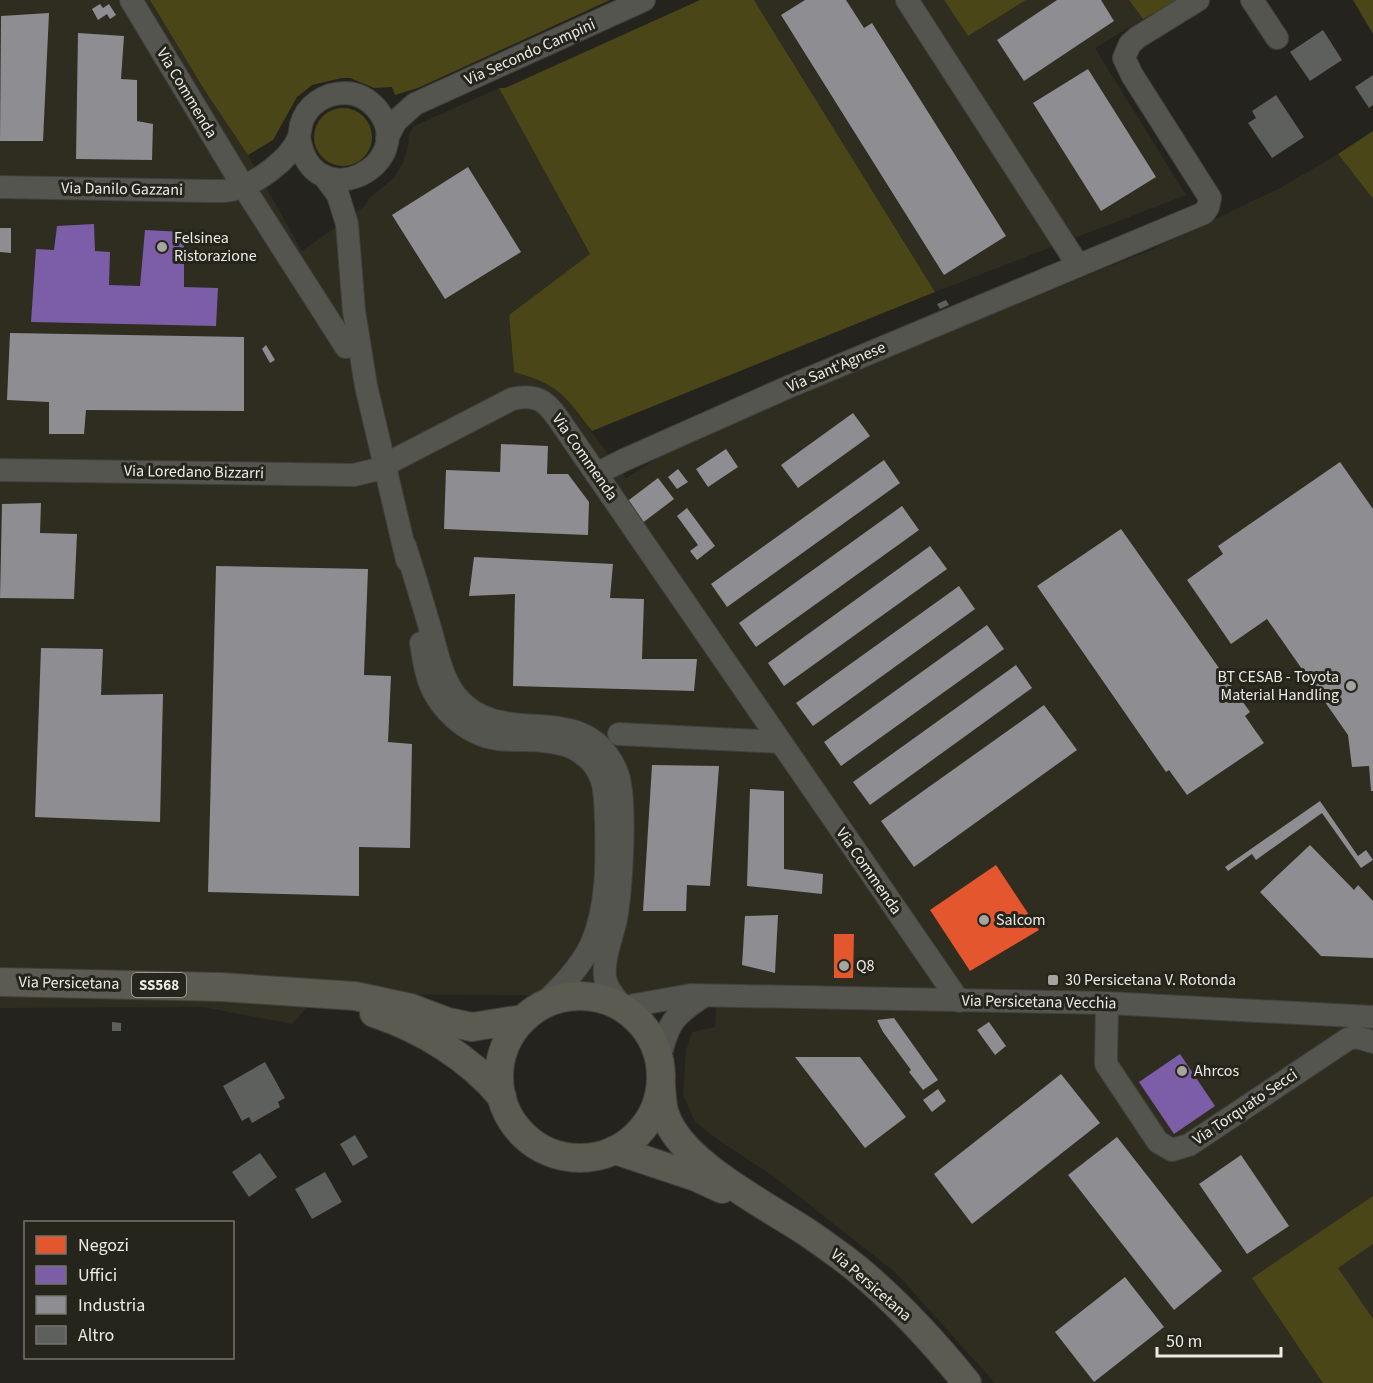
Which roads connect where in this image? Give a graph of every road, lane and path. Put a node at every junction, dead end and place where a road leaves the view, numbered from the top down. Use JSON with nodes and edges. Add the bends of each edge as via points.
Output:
{"nodes":[{"id":1,"x":131,"y":0,"type":"edge"},
{"id":2,"x":644,"y":0,"type":"edge"},
{"id":3,"x":907,"y":0,"type":"edge"},
{"id":4,"x":1198,"y":0,"type":"edge"},
{"id":5,"x":1252,"y":0,"type":"edge"},
{"id":6,"x":1277,"y":38,"type":"dead end"},
{"id":7,"x":362,"y":97,"type":"junction"},
{"id":8,"x":415,"y":104,"type":"junction"},
{"id":9,"x":299,"y":137,"type":"junction"},
{"id":10,"x":387,"y":138,"type":"junction"},
{"id":11,"x":273,"y":168,"type":"junction"},
{"id":12,"x":368,"y":172,"type":"junction"},
{"id":13,"x":320,"y":173,"type":"junction"},
{"id":14,"x":243,"y":186,"type":"junction"},
{"id":15,"x":0,"y":187,"type":"edge"},
{"id":16,"x":347,"y":224,"type":"junction"},
{"id":17,"x":1078,"y":265,"type":"junction"},
{"id":18,"x":346,"y":347,"type":"dead end"},
{"id":19,"x":385,"y":464,"type":"junction"},
{"id":20,"x":0,"y":470,"type":"edge"},
{"id":21,"x":596,"y":474,"type":"junction"},
{"id":22,"x":405,"y":546,"type":"junction"},
{"id":23,"x":619,"y":735,"type":"dead end"},
{"id":24,"x":780,"y":742,"type":"junction"},
{"id":25,"x":0,"y":982,"type":"edge"},
{"id":26,"x":318,"y":994,"type":"junction"},
{"id":27,"x":694,"y":996,"type":"junction"},
{"id":28,"x":958,"y":1001,"type":"junction"},
{"id":29,"x":1107,"y":1003,"type":"junction"},
{"id":30,"x":623,"y":1008,"type":"junction"},
{"id":31,"x":532,"y":1012,"type":"junction"},
{"id":32,"x":1368,"y":1017,"type":"edge"},
{"id":33,"x":1373,"y":1040,"type":"edge"},
{"id":34,"x":660,"y":1073,"type":"junction"},
{"id":35,"x":502,"y":1097,"type":"junction"},
{"id":36,"x":615,"y":1150,"type":"junction"},
{"id":37,"x":760,"y":1205,"type":"junction"},
{"id":38,"x":968,"y":1383,"type":"edge"}],
"edges":[{"from":1,"to":14,"type":"street","name":"Via Commenda"},
{"from":2,"to":8,"type":"street","name":"Via Secondo Campini"},
{"from":3,"to":17,"type":"street"},
{"from":4,"to":17,"type":"street","name":"Via Sant'Agnese","via":[[1138,37],[1124,58],[1210,198],[1208,207],[1193,218]]},
{"from":5,"to":6,"type":"street"},
{"from":7,"to":8,"type":"street","name":"Via Secondo Campini","via":[[390,106]]},
{"from":7,"to":9,"type":"street","via":[[343,93],[324,97],[305,114]]},
{"from":7,"to":10,"type":"street","via":[[380,114]]},
{"from":8,"to":10,"type":"street","name":"Via Secondo Campini","via":[[396,121]]},
{"from":9,"to":11,"type":"street"},
{"from":9,"to":13,"type":"street","via":[[306,158]]},
{"from":10,"to":12,"type":"street","via":[[378,162]]},
{"from":11,"to":13,"type":"street","via":[[292,167]]},
{"from":11,"to":14,"type":"street"},
{"from":12,"to":13,"type":"street","via":[[347,180]]},
{"from":12,"to":16,"type":"street","via":[[353,195]]},
{"from":13,"to":16,"type":"street","via":[[338,195]]},
{"from":14,"to":15,"type":"street","name":"Via Danilo Gazzani","via":[[226,191]]},
{"from":14,"to":18,"type":"street","name":"Via Commenda"},
{"from":16,"to":19,"type":"street","via":[[354,311]]},
{"from":17,"to":21,"type":"street","name":"Via Sant'Agnese"},
{"from":19,"to":20,"type":"street","name":"Via Loredano Bizzarri","via":[[354,475]]},
{"from":19,"to":21,"type":"street","name":"Via Commenda","via":[[495,406],[524,396],[538,398],[550,407]]},
{"from":19,"to":22,"type":"street"},
{"from":21,"to":24,"type":"street","name":"Via Commenda"},
{"from":22,"to":30,"type":"street","via":[[445,679],[464,705],[498,723],[572,729],[609,755],[621,788],[622,822],[618,906],[604,978]]},
{"from":22,"to":31,"type":"street","via":[[427,676],[446,709],[461,724],[485,736],[573,747],[590,760],[602,778],[605,888],[598,925],[571,977]]},
{"from":23,"to":24,"type":"street"},
{"from":24,"to":28,"type":"street","name":"Via Commenda"},
{"from":25,"to":26,"type":"main road","name":"Via Persicetana","number":"SS568","via":[[221,987]]},
{"from":26,"to":31,"type":"main road","name":"Via Persicetana","number":"SS568","via":[[355,996],[411,1008],[472,1027]]},
{"from":26,"to":35,"type":"main road","name":"Via Persicetana","number":"SS568","via":[[386,1017],[434,1041],[485,1077]]},
{"from":27,"to":28,"type":"street","name":"Via Persicetana Vecchia"},
{"from":27,"to":30,"type":"street","name":"Via Persicetana Vecchia"},
{"from":27,"to":34,"type":"street","via":[[667,1030]]},
{"from":28,"to":29,"type":"street","name":"Via Persicetana Vecchia"},
{"from":29,"to":32,"type":"street","name":"Via Persicetana Vecchia"},
{"from":29,"to":33,"type":"street","name":"Via Torquato Secci","via":[[1106,1064],[1158,1142],[1172,1150],[1189,1145],[1348,1039]]},
{"from":30,"to":31,"type":"main road","via":[[582,995],[562,998]]},
{"from":30,"to":34,"type":"main road","via":[[636,1017],[654,1044]]},
{"from":31,"to":35,"type":"main road","via":[[505,1047],[500,1063]]},
{"from":32,"to":33,"type":"street"},
{"from":34,"to":36,"type":"main road","via":[[653,1112],[646,1124]]},
{"from":34,"to":37,"type":"main road","name":"Via Persicetana","via":[[665,1115],[675,1133],[704,1163]]},
{"from":35,"to":36,"type":"main road","via":[[520,1131],[540,1148],[577,1158]]},
{"from":36,"to":37,"type":"main road","name":"Via Persicetana","via":[[696,1177]]},
{"from":37,"to":38,"type":"main road","name":"Via Persicetana","via":[[855,1268],[900,1308]]}]}
